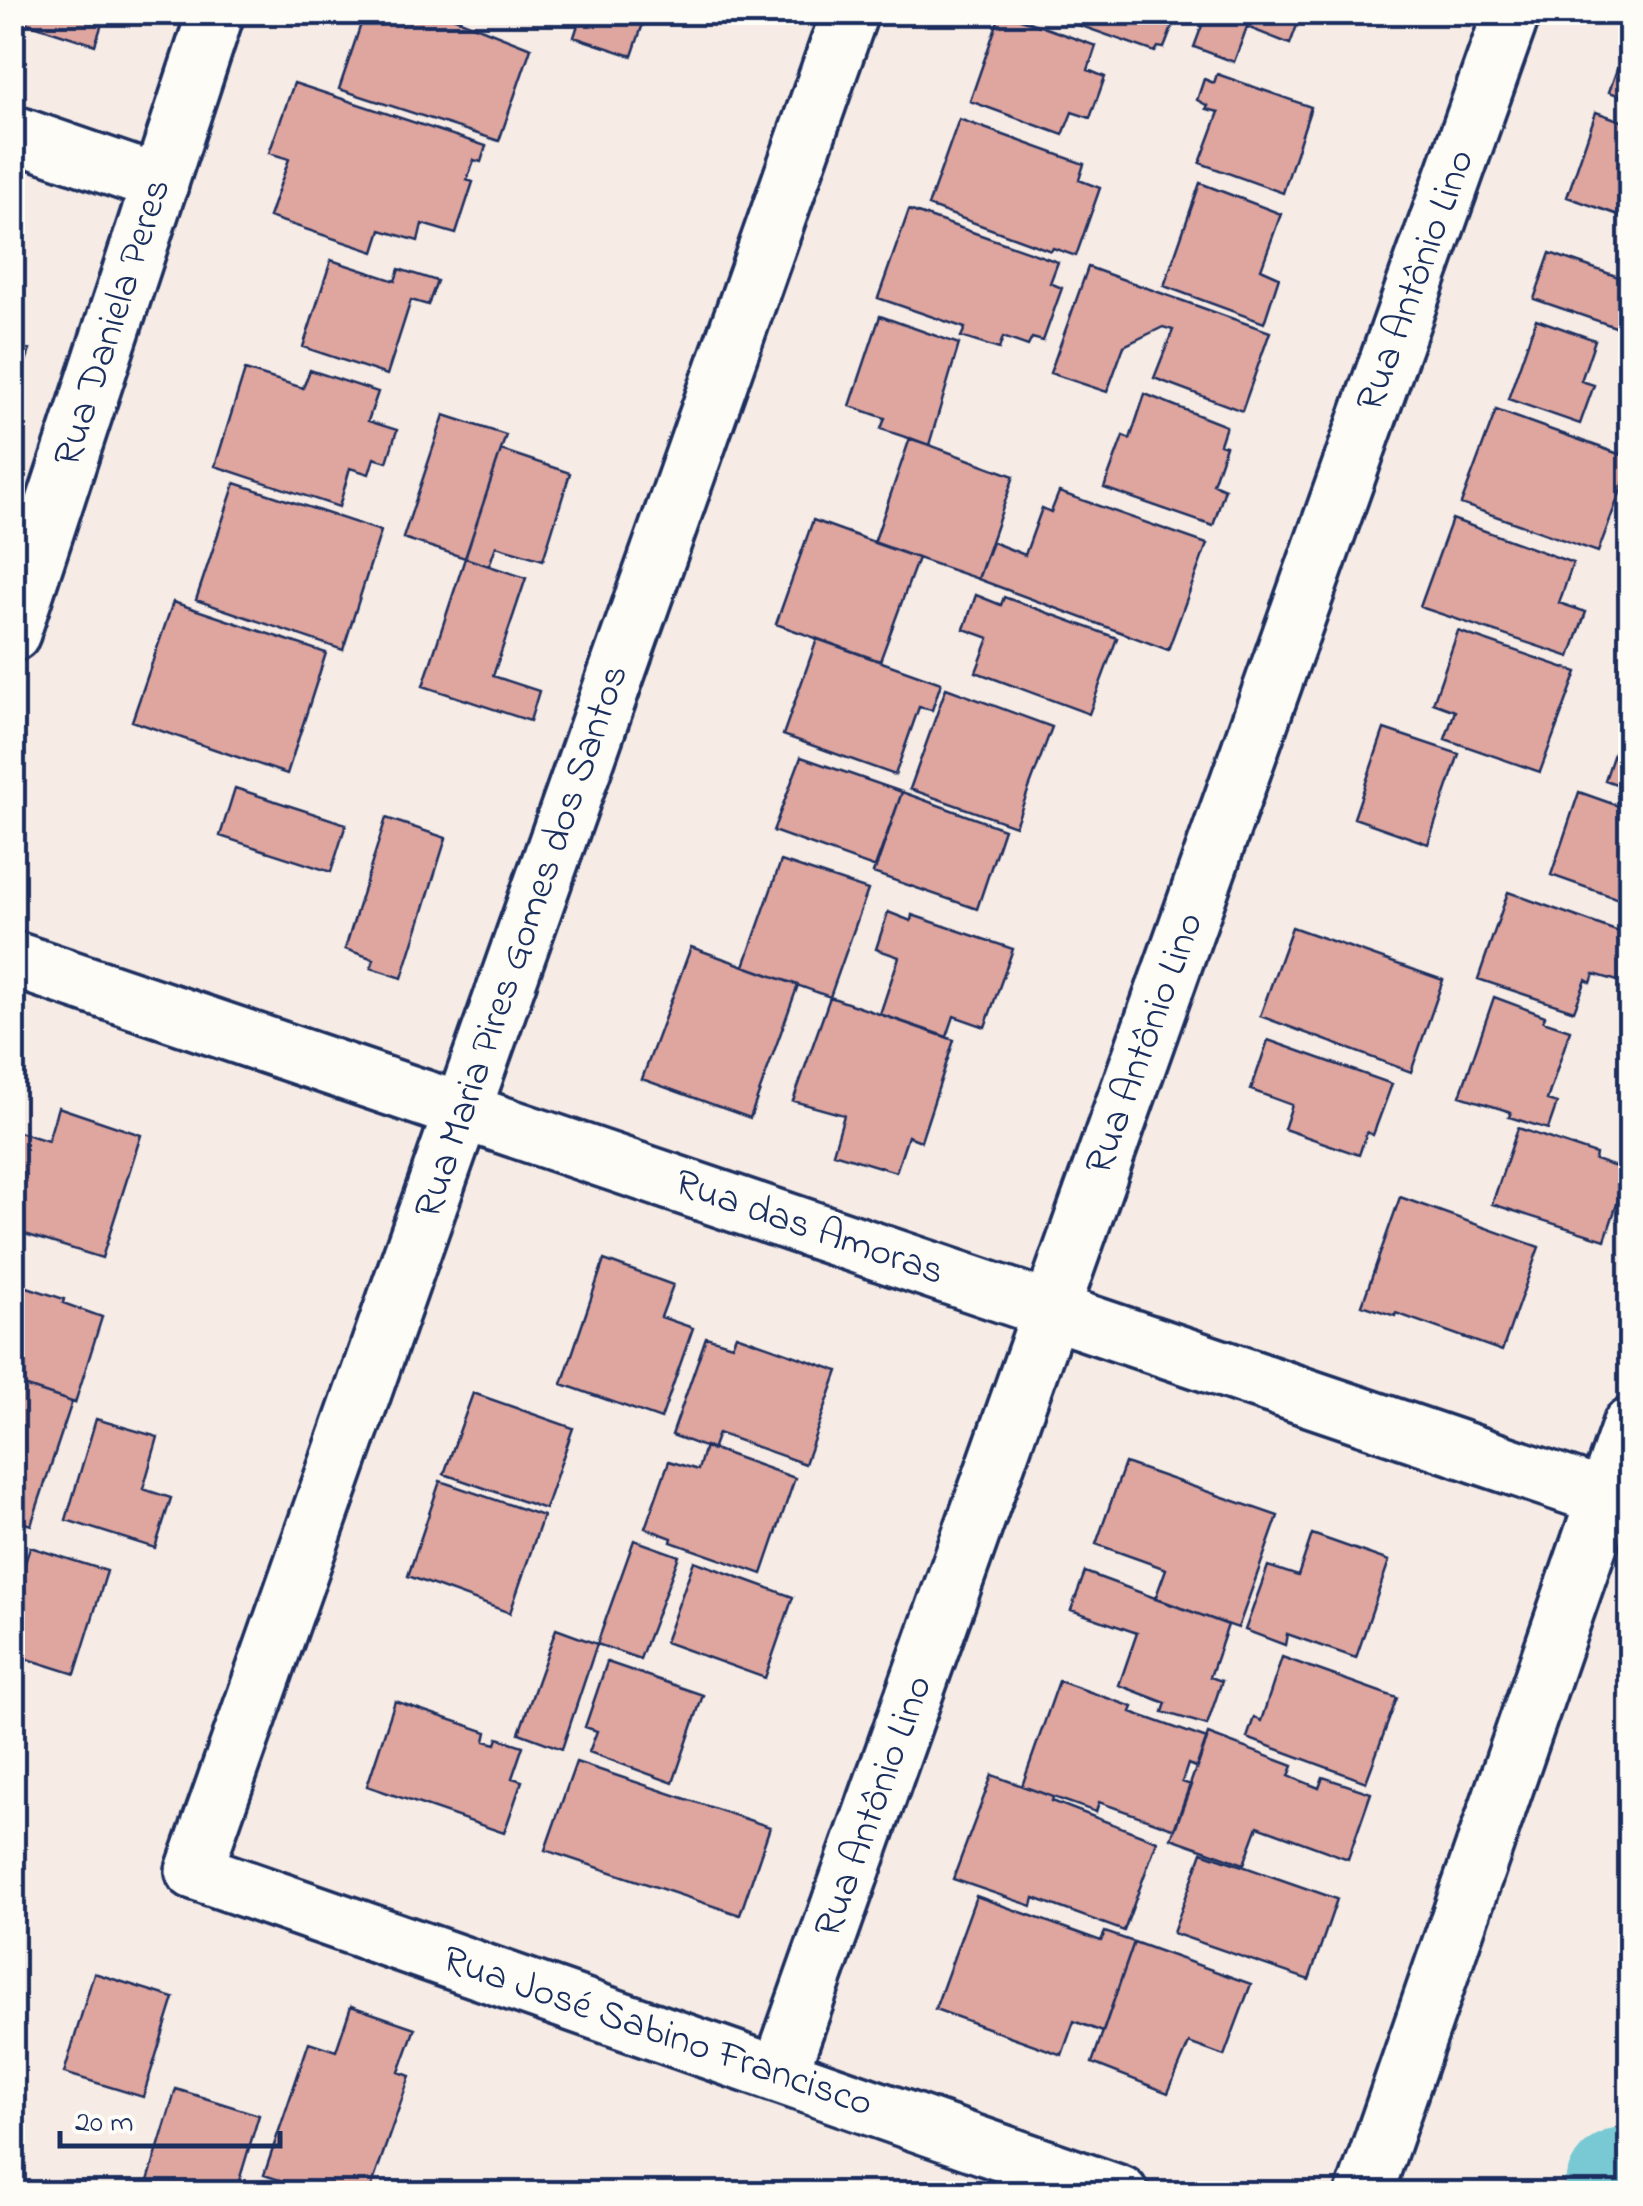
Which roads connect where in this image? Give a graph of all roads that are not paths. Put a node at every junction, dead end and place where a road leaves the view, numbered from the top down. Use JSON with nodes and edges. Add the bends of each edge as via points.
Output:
{"nodes":[{"id":1,"x":216,"y":12,"type":"edge"},
{"id":2,"x":850,"y":12,"type":"edge"},
{"id":3,"x":1512,"y":12,"type":"edge"},
{"id":4,"x":12,"y":133,"type":"edge"},
{"id":5,"x":160,"y":184,"type":"junction"},
{"id":6,"x":12,"y":633,"type":"edge"},
{"id":7,"x":12,"y":959,"type":"edge"},
{"id":8,"x":463,"y":1112,"type":"junction"},
{"id":9,"x":1052,"y":1310,"type":"junction"},
{"id":10,"x":1630,"y":1426,"type":"edge"},
{"id":11,"x":1618,"y":1502,"type":"edge"},
{"id":12,"x":194,"y":1872,"type":"joint"},
{"id":13,"x":779,"y":2075,"type":"junction"},
{"id":14,"x":1120,"y":2194,"type":"edge"},
{"id":15,"x":1364,"y":2194,"type":"edge"}],
"edges":[{"from":1,"to":5,"type":"street","name":"Rua Daniela Peres"},
{"from":2,"to":8,"type":"street","name":"Rua Maria Pires Gomes dos Santos"},
{"from":3,"to":9,"type":"street","name":"Rua Antônio Lino"},
{"from":4,"to":5,"type":"street"},
{"from":5,"to":6,"type":"street","name":"Rua Daniela Peres"},
{"from":7,"to":8,"type":"street","name":"Rua das Amoras"},
{"from":8,"to":9,"type":"street","name":"Rua das Amoras"},
{"from":8,"to":12,"type":"street","name":"Rua Maria Pires Gomes dos Santos"},
{"from":9,"to":11,"type":"street","name":"Rua das Amoras"},
{"from":9,"to":13,"type":"street","name":"Rua Antônio Lino"},
{"from":10,"to":11,"type":"street"},
{"from":11,"to":15,"type":"street"},
{"from":12,"to":13,"type":"street","name":"Rua José Sabino Francisco"},
{"from":13,"to":14,"type":"street","name":"Rua José Sabino Francisco"}]}
